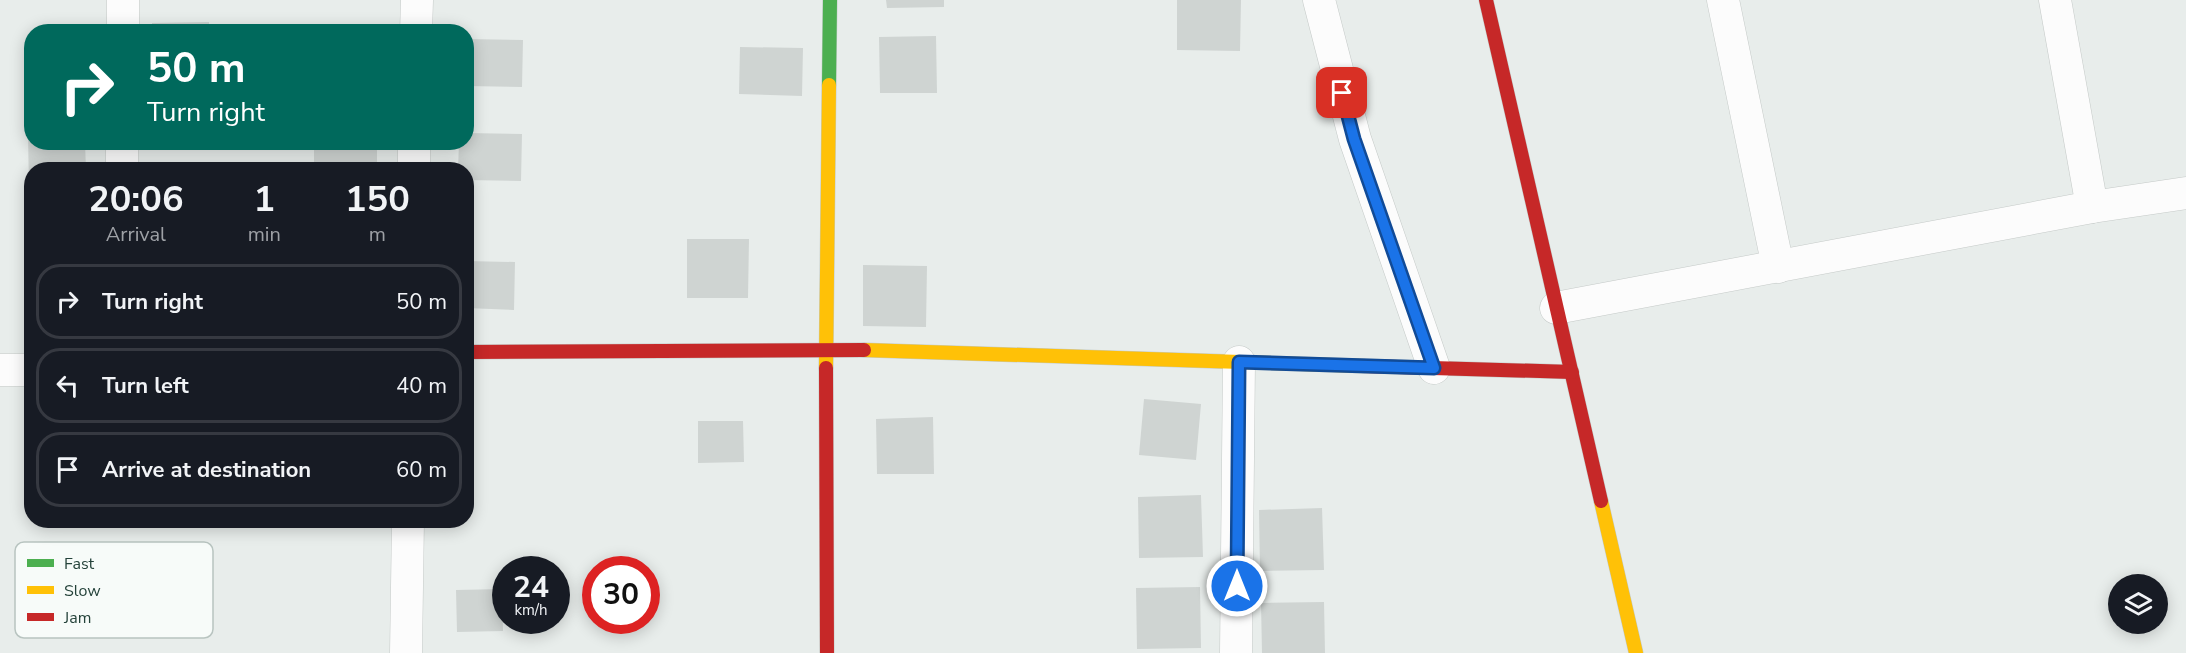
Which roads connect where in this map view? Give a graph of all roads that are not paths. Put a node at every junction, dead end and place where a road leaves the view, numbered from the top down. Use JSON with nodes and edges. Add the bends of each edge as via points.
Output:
{"nodes":[{"id":1,"x":123,"y":0,"type":"edge"},
{"id":2,"x":417,"y":0,"type":"edge"},
{"id":3,"x":830,"y":0,"type":"edge"},
{"id":4,"x":1318,"y":0,"type":"edge"},
{"id":5,"x":1486,"y":0,"type":"edge"},
{"id":6,"x":1723,"y":0,"type":"edge"},
{"id":7,"x":2055,"y":0,"type":"edge"},
{"id":8,"x":123,"y":24,"type":"edge"},
{"id":9,"x":416,"y":24,"type":"edge"},
{"id":10,"x":2186,"y":193,"type":"edge"},
{"id":11,"x":2092,"y":207,"type":"junction"},
{"id":12,"x":1778,"y":267,"type":"junction"},
{"id":13,"x":1556,"y":308,"type":"junction"},
{"id":14,"x":826,"y":349,"type":"junction"},
{"id":15,"x":474,"y":352,"type":"edge"},
{"id":16,"x":1239,"y":362,"type":"junction"},
{"id":17,"x":1434,"y":368,"type":"junction"},
{"id":18,"x":0,"y":370,"type":"edge"},
{"id":19,"x":24,"y":370,"type":"edge"},
{"id":20,"x":1572,"y":372,"type":"junction"},
{"id":21,"x":408,"y":528,"type":"edge"},
{"id":22,"x":406,"y":653,"type":"edge"},
{"id":23,"x":827,"y":653,"type":"edge"},
{"id":24,"x":1236,"y":653,"type":"edge"},
{"id":25,"x":1636,"y":653,"type":"edge"}],
"edges":[{"from":1,"to":8,"type":"street"},
{"from":2,"to":9,"type":"street"},
{"from":3,"to":14,"type":"street"},
{"from":4,"to":17,"type":"street","via":[[1354,139]]},
{"from":5,"to":13,"type":"street"},
{"from":6,"to":12,"type":"street"},
{"from":7,"to":11,"type":"street"},
{"from":10,"to":11,"type":"street"},
{"from":11,"to":12,"type":"street"},
{"from":12,"to":13,"type":"street"},
{"from":13,"to":20,"type":"street"},
{"from":14,"to":15,"type":"street"},
{"from":14,"to":16,"type":"street"},
{"from":14,"to":23,"type":"street"},
{"from":16,"to":17,"type":"street"},
{"from":16,"to":24,"type":"street"},
{"from":17,"to":20,"type":"street"},
{"from":18,"to":19,"type":"street"},
{"from":20,"to":25,"type":"street"},
{"from":21,"to":22,"type":"street"}]}
